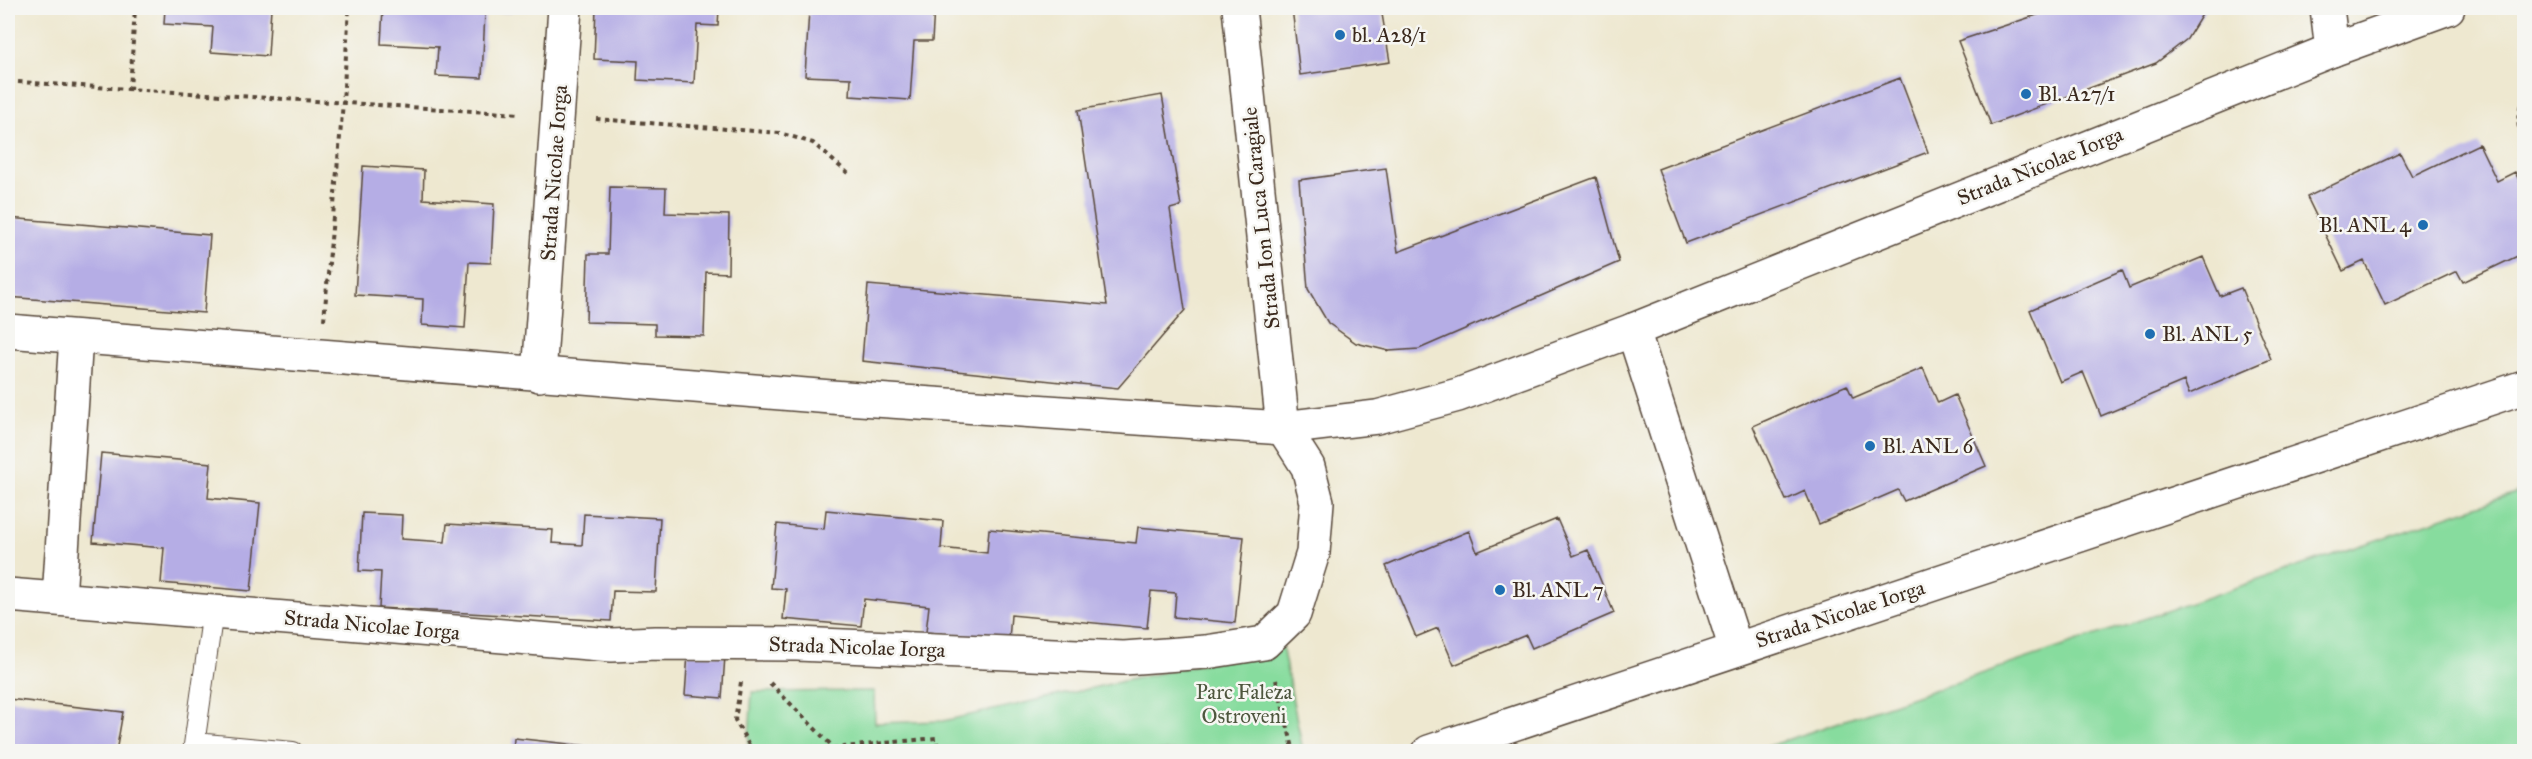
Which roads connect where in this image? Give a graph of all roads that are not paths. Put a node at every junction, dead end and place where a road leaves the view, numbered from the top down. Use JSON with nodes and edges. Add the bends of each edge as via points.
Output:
{"nodes":[{"id":1,"x":566,"y":8,"type":"edge"},
{"id":2,"x":1239,"y":8,"type":"edge"},
{"id":3,"x":2327,"y":8,"type":"edge"},
{"id":4,"x":2448,"y":8,"type":"edge"},
{"id":5,"x":2332,"y":50,"type":"junction"},
{"id":6,"x":1633,"y":330,"type":"junction"},
{"id":7,"x":8,"y":331,"type":"edge"},
{"id":8,"x":76,"y":337,"type":"junction"},
{"id":9,"x":539,"y":375,"type":"junction"},
{"id":10,"x":2524,"y":387,"type":"edge"},
{"id":11,"x":1283,"y":428,"type":"junction"},
{"id":12,"x":8,"y":594,"type":"edge"},
{"id":13,"x":59,"y":598,"type":"junction"},
{"id":14,"x":213,"y":611,"type":"junction"},
{"id":15,"x":1736,"y":649,"type":"junction"},
{"id":16,"x":194,"y":747,"type":"edge"},
{"id":17,"x":293,"y":752,"type":"edge"},
{"id":18,"x":1429,"y":752,"type":"edge"}],
"edges":[{"from":1,"to":9,"type":"street","name":"Strada Nicolae Iorga"},
{"from":2,"to":11,"type":"street","name":"Strada Ion Luca Caragiale"},
{"from":3,"to":5,"type":"street"},
{"from":4,"to":5,"type":"street","name":"Strada Nicolae Iorga"},
{"from":5,"to":6,"type":"street","name":"Strada Nicolae Iorga"},
{"from":6,"to":11,"type":"street","name":"Strada Nicolae Iorga","via":[[1458,395],[1377,417]]},
{"from":6,"to":15,"type":"street","name":"Strada Nicolae Iorga"},
{"from":7,"to":8,"type":"street","name":"Strada Nicolae Iorga"},
{"from":8,"to":9,"type":"street","name":"Strada Nicolae Iorga"},
{"from":8,"to":13,"type":"street"},
{"from":9,"to":11,"type":"street","name":"Strada Nicolae Iorga"},
{"from":10,"to":15,"type":"street","name":"Strada Nicolae Iorga"},
{"from":11,"to":14,"type":"street","name":"Strada Nicolae Iorga","via":[[1308,467],[1317,502],[1313,553],[1294,614],[1264,643],[1124,658],[758,656]]},
{"from":12,"to":13,"type":"street","name":"Strada Nicolae Iorga"},
{"from":13,"to":14,"type":"street","name":"Strada Nicolae Iorga"},
{"from":14,"to":16,"type":"lane"},
{"from":15,"to":18,"type":"street","name":"Strada Nicolae Iorga"},
{"from":16,"to":17,"type":"lane"}]}
